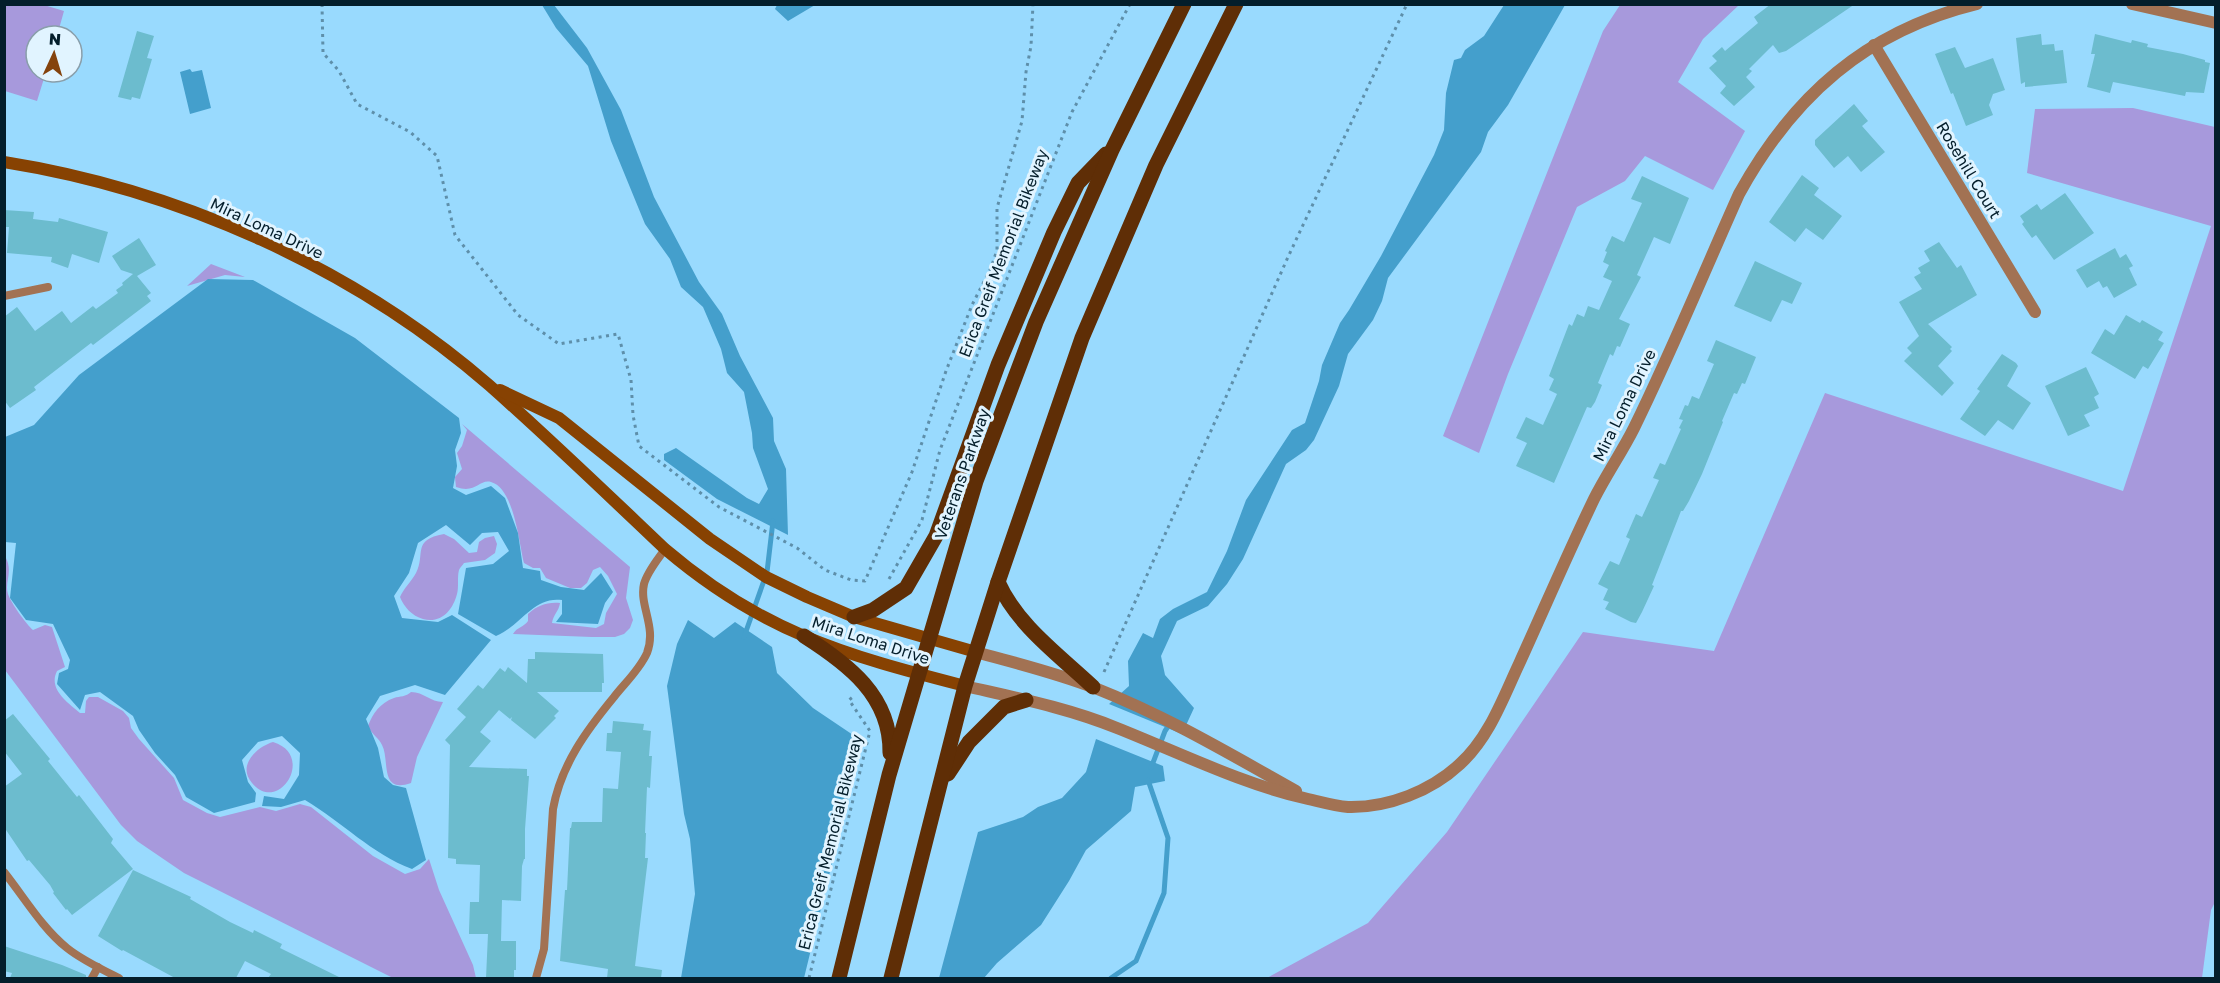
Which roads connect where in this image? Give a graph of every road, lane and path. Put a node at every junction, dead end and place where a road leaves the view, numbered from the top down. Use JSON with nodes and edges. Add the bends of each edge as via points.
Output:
{"nodes":[{"id":1,"x":322,"y":4,"type":"edge"},
{"id":2,"x":1033,"y":4,"type":"edge"},
{"id":3,"x":1130,"y":4,"type":"edge"},
{"id":4,"x":1184,"y":4,"type":"edge"},
{"id":5,"x":1236,"y":4,"type":"edge"},
{"id":6,"x":1407,"y":4,"type":"edge"},
{"id":7,"x":1977,"y":4,"type":"edge"},
{"id":8,"x":2132,"y":4,"type":"edge"},
{"id":9,"x":2216,"y":23,"type":"edge"},
{"id":10,"x":1874,"y":45,"type":"junction"},
{"id":11,"x":1114,"y":145,"type":"junction"},
{"id":12,"x":4,"y":162,"type":"edge"},
{"id":13,"x":48,"y":287,"type":"dead end"},
{"id":14,"x":4,"y":296,"type":"edge"},
{"id":15,"x":2035,"y":312,"type":"dead end"},
{"id":16,"x":488,"y":385,"type":"junction"},
{"id":17,"x":922,"y":520,"type":"dead end"},
{"id":18,"x":665,"y":549,"type":"junction"},
{"id":19,"x":998,"y":582,"type":"junction"},
{"id":20,"x":854,"y":617,"type":"junction"},
{"id":21,"x":804,"y":636,"type":"junction"},
{"id":22,"x":930,"y":638,"type":"junction"},
{"id":23,"x":976,"y":652,"type":"junction"},
{"id":24,"x":1104,"y":672,"type":"dead end"},
{"id":25,"x":919,"y":674,"type":"junction"},
{"id":26,"x":965,"y":686,"type":"junction"},
{"id":27,"x":867,"y":687,"type":"junction"},
{"id":28,"x":1093,"y":687,"type":"junction"},
{"id":29,"x":1026,"y":700,"type":"junction"},
{"id":30,"x":889,"y":776,"type":"junction"},
{"id":31,"x":941,"y":784,"type":"junction"},
{"id":32,"x":1313,"y":800,"type":"junction"},
{"id":33,"x":4,"y":872,"type":"edge"},
{"id":34,"x":98,"y":968,"type":"junction"},
{"id":35,"x":92,"y":978,"type":"edge"},
{"id":36,"x":119,"y":978,"type":"edge"},
{"id":37,"x":536,"y":978,"type":"edge"},
{"id":38,"x":809,"y":978,"type":"edge"},
{"id":39,"x":839,"y":978,"type":"edge"},
{"id":40,"x":891,"y":978,"type":"edge"}],
"edges":[{"from":1,"to":2,"type":"path","via":[[323,53],[339,71],[357,104],[410,132],[437,156],[455,235],[518,315],[559,344],[618,334],[631,380],[639,446],[719,507],[797,548],[825,570],[865,581],[912,472],[946,371],[997,250],[998,208],[1022,121]]},
{"from":3,"to":17,"type":"path","name":"Erica Greif Memorial Bikeway","via":[[1072,112],[940,450]]},
{"from":4,"to":11,"type":"main road","name":"Veterans Parkway"},
{"from":5,"to":19,"type":"main road","via":[[1156,165],[1082,338]]},
{"from":6,"to":24,"type":"path","via":[[1288,257]]},
{"from":7,"to":10,"type":"street","name":"Mira Loma Drive","via":[[1922,21]]},
{"from":8,"to":9,"type":"street"},
{"from":10,"to":15,"type":"street","name":"Rosehill Court"},
{"from":10,"to":32,"type":"street","name":"Mira Loma Drive","via":[[1812,93],[1759,158],[1739,194],[1634,429],[1594,498],[1480,741],[1452,770],[1409,796],[1348,807]]},
{"from":11,"to":20,"type":"main road","via":[[1078,183],[1054,232],[998,365],[936,536],[906,588],[873,610]]},
{"from":11,"to":22,"type":"main road","name":"Veterans Parkway","via":[[1036,322],[980,471]]},
{"from":12,"to":16,"type":"main road","name":"Mira Loma Drive","via":[[92,180],[157,199],[271,245],[385,308]]},
{"from":13,"to":14,"type":"lane"},
{"from":16,"to":18,"type":"main road","name":"Mira Loma Drive"},
{"from":16,"to":20,"type":"main road","name":"Mira Loma Drive","via":[[560,418],[710,539],[766,577]]},
{"from":18,"to":21,"type":"main road","name":"Mira Loma Drive","via":[[733,598]]},
{"from":18,"to":37,"type":"lane","via":[[644,586],[650,623],[647,652],[577,747],[557,789],[544,949]]},
{"from":19,"to":23,"type":"main road"},
{"from":19,"to":28,"type":"main road","via":[[1021,620]]},
{"from":20,"to":22,"type":"main road","name":"Mira Loma Drive"},
{"from":21,"to":25,"type":"main road","name":"Mira Loma Drive"},
{"from":21,"to":27,"type":"main road","via":[[841,660]]},
{"from":22,"to":23,"type":"main road","name":"Mira Loma Drive"},
{"from":22,"to":25,"type":"main road","name":"Veterans Parkway"},
{"from":23,"to":26,"type":"main road"},
{"from":23,"to":28,"type":"street","name":"Mira Loma Drive"},
{"from":25,"to":26,"type":"main road","name":"Mira Loma Drive"},
{"from":25,"to":30,"type":"main road","name":"Veterans Parkway"},
{"from":26,"to":29,"type":"street","name":"Mira Loma Drive"},
{"from":26,"to":31,"type":"main road"},
{"from":27,"to":30,"type":"main road","via":[[888,725]]},
{"from":27,"to":38,"type":"path","name":"Erica Greif Memorial Bikeway","via":[[849,700],[870,731]]},
{"from":28,"to":32,"type":"street","name":"Mira Loma Drive","via":[[1185,729]]},
{"from":29,"to":31,"type":"main road","via":[[1004,707],[969,742]]},
{"from":29,"to":32,"type":"street","name":"Mira Loma Drive","via":[[1100,721],[1252,782]]},
{"from":30,"to":39,"type":"main road","name":"Veterans Parkway"},
{"from":31,"to":40,"type":"main road"},
{"from":33,"to":34,"type":"lane","via":[[66,947]]},
{"from":34,"to":35,"type":"lane"},
{"from":34,"to":36,"type":"lane"}]}
